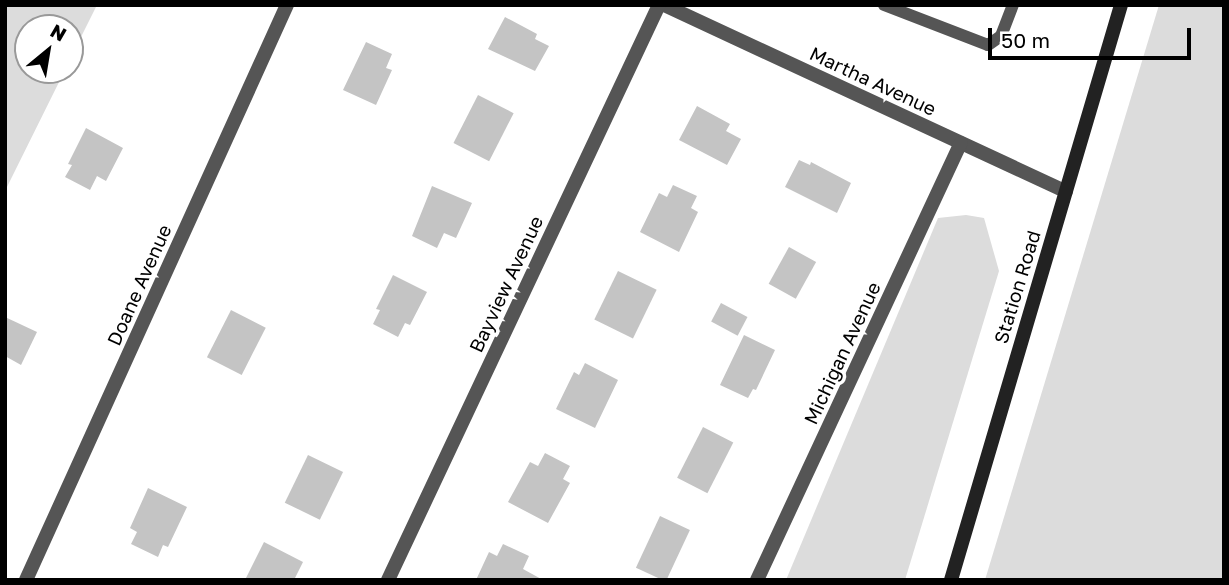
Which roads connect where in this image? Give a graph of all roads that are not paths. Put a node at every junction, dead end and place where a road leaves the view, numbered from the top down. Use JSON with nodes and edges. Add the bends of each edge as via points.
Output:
{"nodes":[{"id":1,"x":287,"y":5,"type":"edge"},
{"id":2,"x":661,"y":5,"type":"edge"},
{"id":3,"x":884,"y":5,"type":"edge"},
{"id":4,"x":1013,"y":5,"type":"edge"},
{"id":5,"x":1116,"y":7,"type":"edge"},
{"id":6,"x":961,"y":144,"type":"junction"},
{"id":7,"x":1066,"y":192,"type":"junction"},
{"id":8,"x":26,"y":580,"type":"edge"},
{"id":9,"x":388,"y":580,"type":"edge"},
{"id":10,"x":757,"y":580,"type":"edge"},
{"id":11,"x":951,"y":580,"type":"edge"}],
"edges":[{"from":1,"to":8,"type":"street","name":"Doane Avenue"},
{"from":2,"to":6,"type":"street","name":"Martha Avenue"},
{"from":2,"to":9,"type":"street","name":"Bayview Avenue"},
{"from":3,"to":4,"type":"lane","via":[[988,45],[1001,36]]},
{"from":5,"to":7,"type":"main road","name":"Station Road"},
{"from":6,"to":7,"type":"street","name":"Martha Avenue"},
{"from":6,"to":10,"type":"street","name":"Michigan Avenue"},
{"from":7,"to":11,"type":"main road","name":"Station Road"}]}
